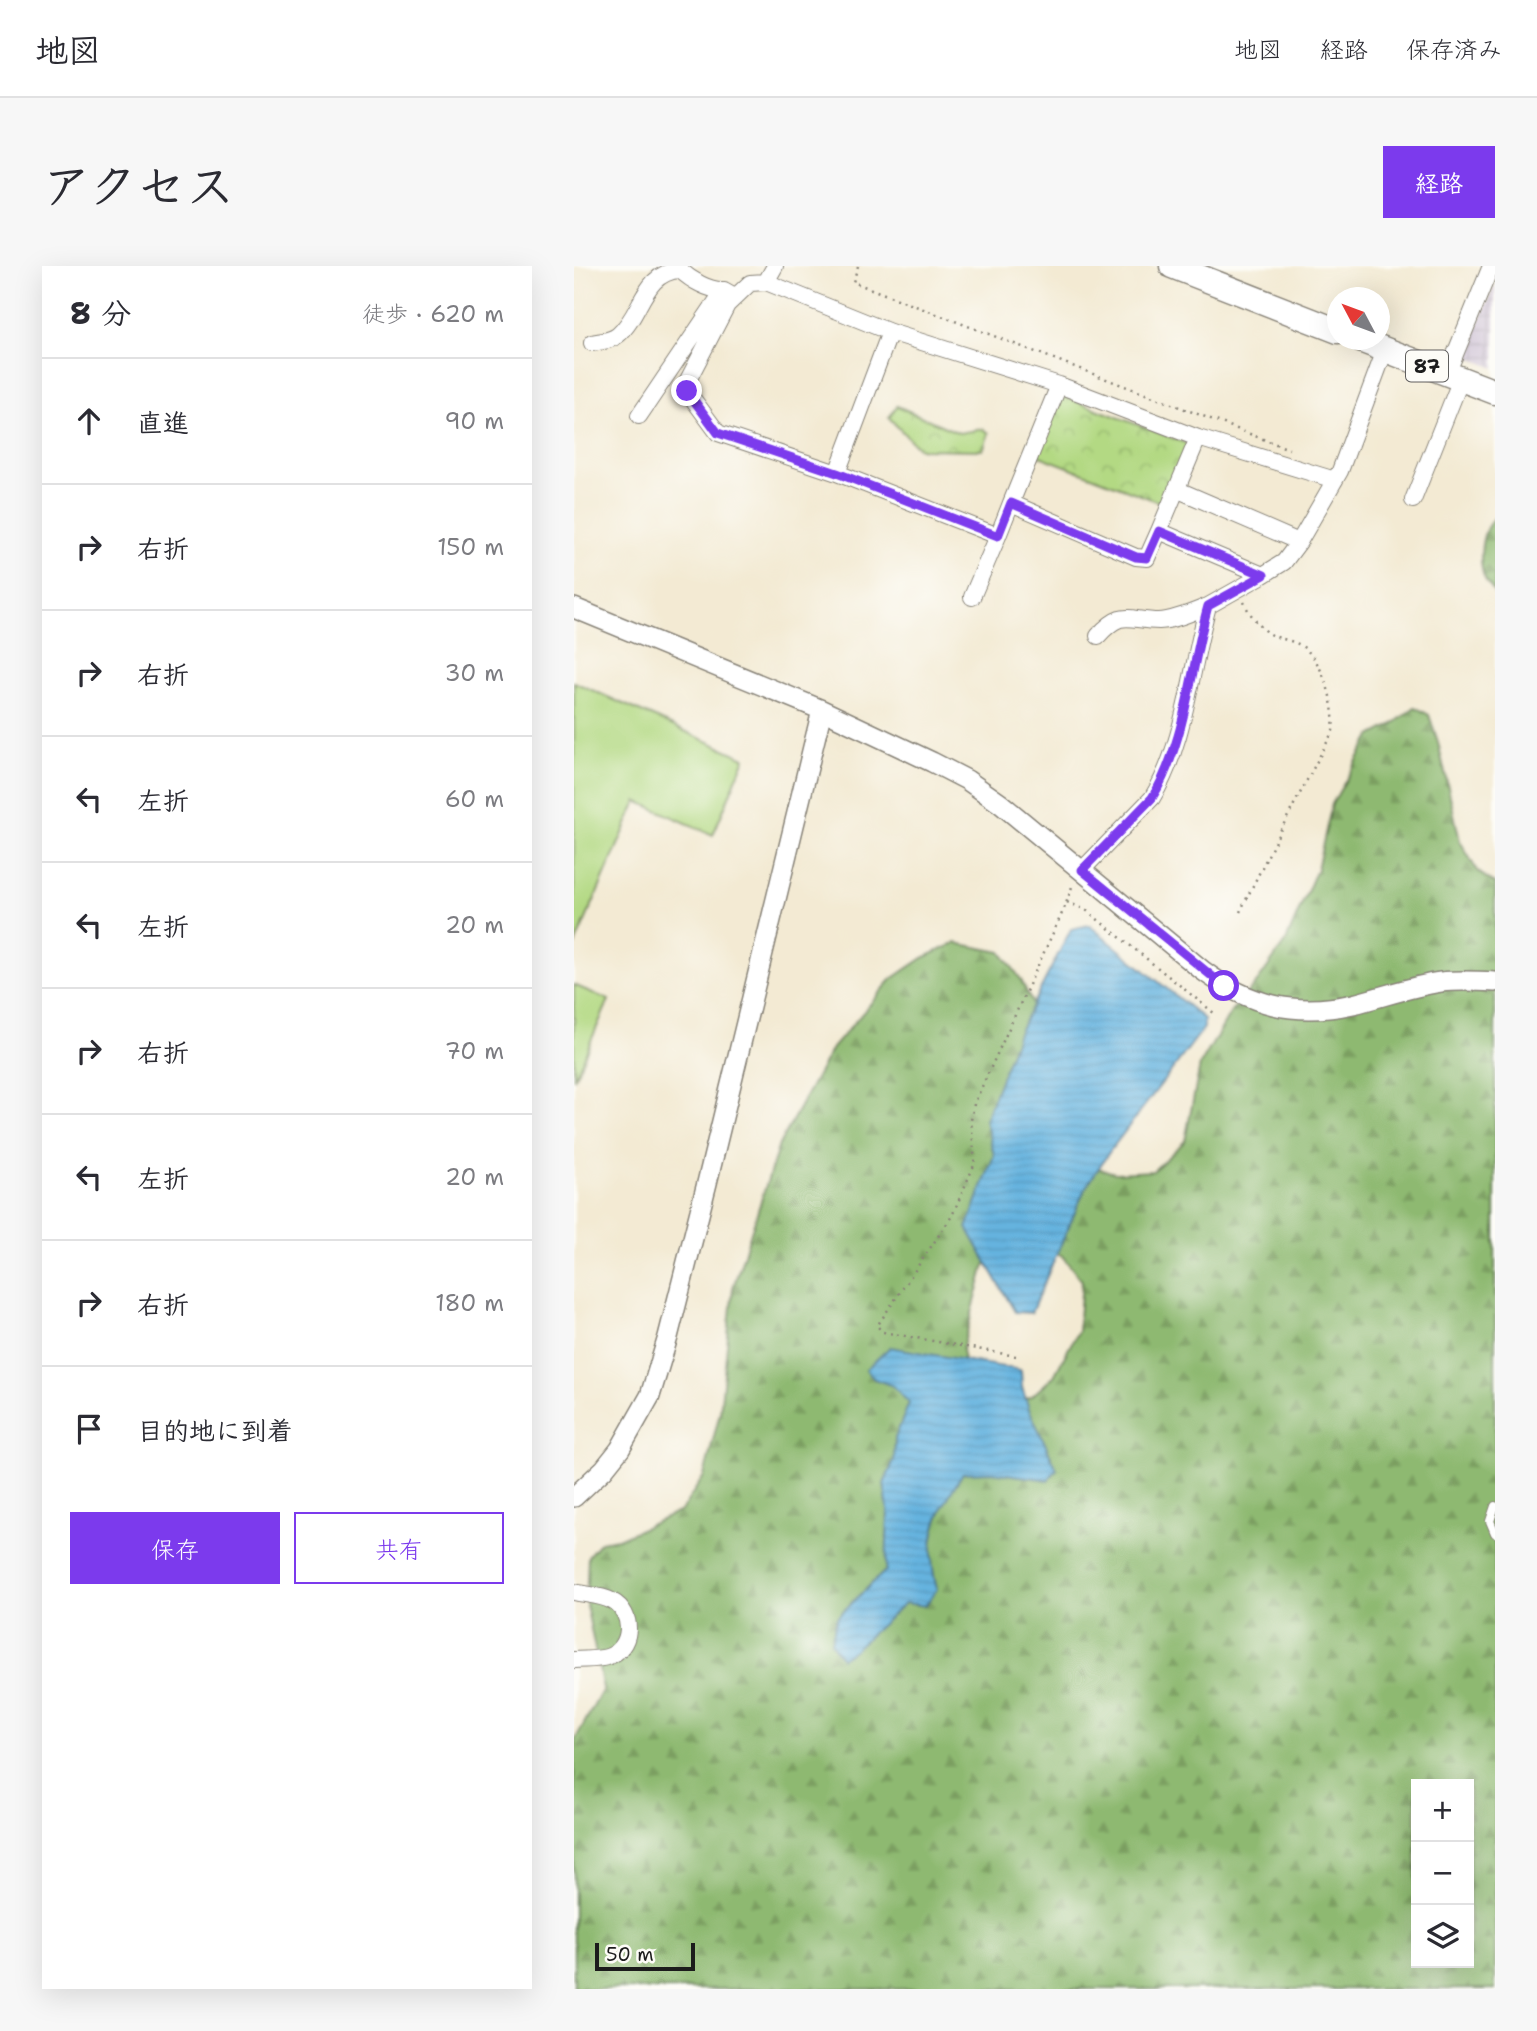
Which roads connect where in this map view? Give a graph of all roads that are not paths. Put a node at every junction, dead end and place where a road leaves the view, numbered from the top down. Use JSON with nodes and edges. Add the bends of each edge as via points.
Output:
{"nodes":[{"id":1,"x":775,"y":266,"type":"edge"},
{"id":2,"x":1172,"y":266,"type":"edge"},
{"id":3,"x":1491,"y":266,"type":"edge"},
{"id":4,"x":766,"y":282,"type":"junction"},
{"id":5,"x":730,"y":293,"type":"junction"},
{"id":6,"x":1327,"y":327,"type":"edge"},
{"id":7,"x":890,"y":332,"type":"junction"},
{"id":8,"x":592,"y":343,"type":"dead end"},
{"id":9,"x":1385,"y":350,"type":"edge"},
{"id":10,"x":1387,"y":350,"type":"edge"},
{"id":11,"x":1454,"y":377,"type":"junction"},
{"id":12,"x":1059,"y":385,"type":"junction"},
{"id":13,"x":1495,"y":393,"type":"edge"},
{"id":14,"x":639,"y":415,"type":"dead end"},
{"id":15,"x":1198,"y":438,"type":"junction"},
{"id":16,"x":837,"y":473,"type":"junction"},
{"id":17,"x":1335,"y":480,"type":"junction"},
{"id":18,"x":1176,"y":489,"type":"junction"},
{"id":19,"x":1413,"y":499,"type":"dead end"},
{"id":20,"x":1011,"y":503,"type":"junction"},
{"id":21,"x":1159,"y":531,"type":"junction"},
{"id":22,"x":998,"y":536,"type":"junction"},
{"id":23,"x":1300,"y":542,"type":"junction"},
{"id":24,"x":1264,"y":575,"type":"junction"},
{"id":25,"x":972,"y":597,"type":"dead end"},
{"id":26,"x":1208,"y":606,"type":"junction"},
{"id":27,"x":574,"y":608,"type":"edge"},
{"id":28,"x":1098,"y":636,"type":"dead end"},
{"id":29,"x":822,"y":710,"type":"junction"},
{"id":30,"x":1082,"y":870,"type":"junction"},
{"id":31,"x":1495,"y":982,"type":"edge"},
{"id":32,"x":574,"y":1497,"type":"edge"},
{"id":33,"x":1495,"y":1506,"type":"edge"},
{"id":34,"x":1495,"y":1533,"type":"edge"},
{"id":35,"x":574,"y":1592,"type":"edge"},
{"id":36,"x":574,"y":1660,"type":"edge"}],
"edges":[{"from":1,"to":4,"type":"street"},
{"from":2,"to":6,"type":"main road"},
{"from":3,"to":11,"type":"street"},
{"from":4,"to":5,"type":"street","via":[[750,283]]},
{"from":4,"to":7,"type":"street"},
{"from":5,"to":8,"type":"street","via":[[680,270],[670,271],[648,289],[617,336]]},
{"from":5,"to":14,"type":"street"},
{"from":5,"to":16,"type":"street","via":[[687,382],[687,391],[718,433]]},
{"from":7,"to":12,"type":"street"},
{"from":7,"to":16,"type":"street"},
{"from":9,"to":17,"type":"street"},
{"from":10,"to":11,"type":"main road","number":"87"},
{"from":11,"to":13,"type":"main road","number":"87"},
{"from":11,"to":19,"type":"street"},
{"from":12,"to":15,"type":"street"},
{"from":12,"to":20,"type":"street"},
{"from":15,"to":17,"type":"street"},
{"from":15,"to":18,"type":"street"},
{"from":16,"to":22,"type":"street"},
{"from":17,"to":23,"type":"street"},
{"from":18,"to":21,"type":"street"},
{"from":18,"to":23,"type":"street"},
{"from":20,"to":21,"type":"street","via":[[1136,557],[1147,558]]},
{"from":20,"to":22,"type":"street"},
{"from":21,"to":24,"type":"street"},
{"from":22,"to":25,"type":"street"},
{"from":23,"to":24,"type":"street","via":[[1284,562]]},
{"from":24,"to":26,"type":"street"},
{"from":26,"to":28,"type":"street","via":[[1161,621],[1119,617]]},
{"from":26,"to":30,"type":"street","via":[[1180,730],[1158,787]]},
{"from":27,"to":29,"type":"street"},
{"from":29,"to":30,"type":"street","via":[[967,780]]},
{"from":29,"to":32,"type":"street","via":[[708,1182],[650,1396],[620,1449]]},
{"from":30,"to":31,"type":"street","via":[[1224,986],[1281,1008],[1321,1010],[1440,982]]},
{"from":33,"to":34,"type":"lane","via":[[1490,1521]]},
{"from":35,"to":36,"type":"street","via":[[611,1600],[627,1617],[629,1632],[624,1645],[608,1657]]}]}
